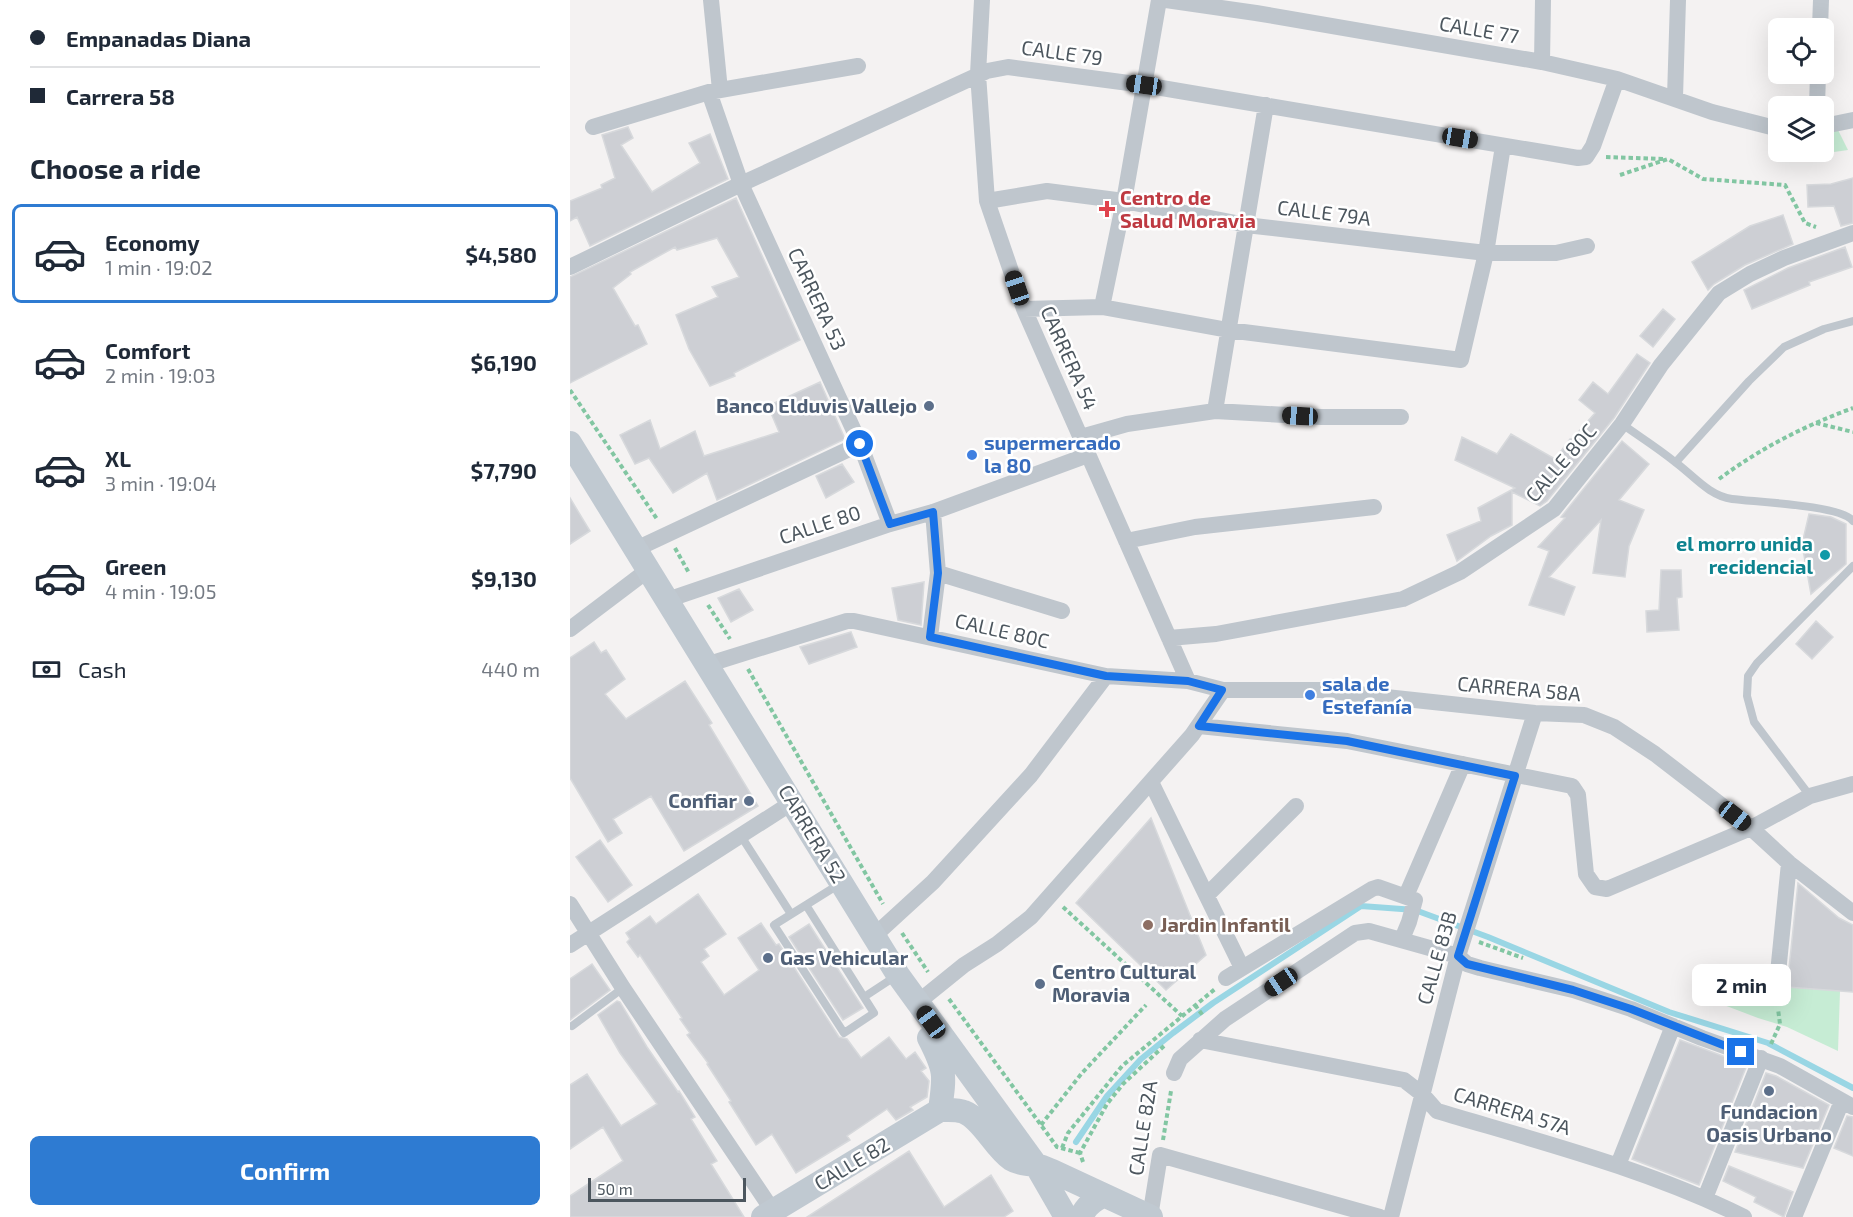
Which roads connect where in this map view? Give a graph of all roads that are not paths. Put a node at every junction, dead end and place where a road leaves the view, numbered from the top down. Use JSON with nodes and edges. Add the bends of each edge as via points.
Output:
{"nodes":[{"id":1,"x":711,"y":0,"type":"edge"},
{"id":2,"x":982,"y":0,"type":"edge"},
{"id":3,"x":1159,"y":0,"type":"edge"},
{"id":4,"x":1166,"y":0,"type":"edge"},
{"id":5,"x":1543,"y":0,"type":"edge"},
{"id":6,"x":1678,"y":0,"type":"edge"},
{"id":7,"x":1821,"y":0,"type":"edge"},
{"id":8,"x":1820,"y":18,"type":"edge"},
{"id":9,"x":1542,"y":62,"type":"junction"},
{"id":10,"x":858,"y":66,"type":"dead end"},
{"id":11,"x":978,"y":74,"type":"junction"},
{"id":12,"x":1617,"y":79,"type":"junction"},
{"id":13,"x":1144,"y":85,"type":"junction"},
{"id":14,"x":714,"y":91,"type":"junction"},
{"id":15,"x":1675,"y":98,"type":"junction"},
{"id":16,"x":1266,"y":105,"type":"junction"},
{"id":17,"x":1853,"y":120,"type":"edge"},
{"id":18,"x":1834,"y":124,"type":"edge"},
{"id":19,"x":1768,"y":126,"type":"edge"},
{"id":20,"x":594,"y":127,"type":"dead end"},
{"id":21,"x":1503,"y":146,"type":"junction"},
{"id":22,"x":741,"y":184,"type":"junction"},
{"id":23,"x":987,"y":201,"type":"junction"},
{"id":24,"x":1124,"y":201,"type":"junction"},
{"id":25,"x":1246,"y":225,"type":"junction"},
{"id":26,"x":1849,"y":235,"type":"edge"},
{"id":27,"x":1587,"y":246,"type":"dead end"},
{"id":28,"x":1486,"y":253,"type":"junction"},
{"id":29,"x":570,"y":267,"type":"edge"},
{"id":30,"x":1102,"y":307,"type":"junction"},
{"id":31,"x":1024,"y":309,"type":"junction"},
{"id":32,"x":1853,"y":321,"type":"edge"},
{"id":33,"x":1228,"y":330,"type":"junction"},
{"id":34,"x":1215,"y":411,"type":"junction"},
{"id":35,"x":1401,"y":417,"type":"dead end"},
{"id":36,"x":1622,"y":424,"type":"junction"},
{"id":37,"x":1081,"y":437,"type":"junction"},
{"id":38,"x":570,"y":443,"type":"edge"},
{"id":39,"x":860,"y":444,"type":"junction"},
{"id":40,"x":1088,"y":455,"type":"junction"},
{"id":41,"x":1676,"y":462,"type":"junction"},
{"id":42,"x":1374,"y":507,"type":"dead end"},
{"id":43,"x":933,"y":512,"type":"junction"},
{"id":44,"x":1853,"y":521,"type":"edge"},
{"id":45,"x":890,"y":524,"type":"junction"},
{"id":46,"x":1126,"y":541,"type":"junction"},
{"id":47,"x":636,"y":549,"type":"junction"},
{"id":48,"x":1853,"y":566,"type":"edge"},
{"id":49,"x":648,"y":570,"type":"junction"},
{"id":50,"x":938,"y":573,"type":"junction"},
{"id":51,"x":667,"y":600,"type":"junction"},
{"id":52,"x":1062,"y":611,"type":"dead end"},
{"id":53,"x":570,"y":629,"type":"edge"},
{"id":54,"x":930,"y":637,"type":"junction"},
{"id":55,"x":1169,"y":638,"type":"junction"},
{"id":56,"x":706,"y":665,"type":"junction"},
{"id":57,"x":1106,"y":676,"type":"junction"},
{"id":58,"x":1188,"y":681,"type":"junction"},
{"id":59,"x":1222,"y":690,"type":"junction"},
{"id":60,"x":1535,"y":713,"type":"junction"},
{"id":61,"x":1199,"y":726,"type":"junction"},
{"id":62,"x":1462,"y":764,"type":"junction"},
{"id":63,"x":1515,"y":776,"type":"junction"},
{"id":64,"x":1150,"y":782,"type":"junction"},
{"id":65,"x":1853,"y":784,"type":"edge"},
{"id":66,"x":1810,"y":796,"type":"junction"},
{"id":67,"x":793,"y":802,"type":"junction"},
{"id":68,"x":1296,"y":806,"type":"dead end"},
{"id":69,"x":1751,"y":828,"type":"junction"},
{"id":70,"x":741,"y":836,"type":"junction"},
{"id":71,"x":1789,"y":863,"type":"junction"},
{"id":72,"x":842,"y":883,"type":"junction"},
{"id":73,"x":1207,"y":895,"type":"junction"},
{"id":74,"x":1410,"y":898,"type":"junction"},
{"id":75,"x":570,"y":904,"type":"edge"},
{"id":76,"x":806,"y":905,"type":"junction"},
{"id":77,"x":1853,"y":913,"type":"edge"},
{"id":78,"x":791,"y":914,"type":"junction"},
{"id":79,"x":589,"y":934,"type":"junction"},
{"id":80,"x":874,"y":936,"type":"junction"},
{"id":81,"x":1402,"y":939,"type":"junction"},
{"id":82,"x":570,"y":945,"type":"edge"},
{"id":83,"x":1458,"y":956,"type":"junction"},
{"id":84,"x":1242,"y":968,"type":"junction"},
{"id":85,"x":898,"y":975,"type":"junction"},
{"id":86,"x":1226,"y":978,"type":"road end"},
{"id":87,"x":623,"y":988,"type":"junction"},
{"id":88,"x":1776,"y":993,"type":"dead end"},
{"id":89,"x":864,"y":997,"type":"junction"},
{"id":90,"x":917,"y":1003,"type":"junction"},
{"id":91,"x":572,"y":1026,"type":"dead end"},
{"id":92,"x":1673,"y":1026,"type":"junction"},
{"id":93,"x":1200,"y":1040,"type":"junction"},
{"id":94,"x":1766,"y":1053,"type":"junction"},
{"id":95,"x":1174,"y":1073,"type":"road end"},
{"id":96,"x":1422,"y":1094,"type":"junction"},
{"id":97,"x":1848,"y":1104,"type":"edge"},
{"id":98,"x":940,"y":1110,"type":"junction"},
{"id":99,"x":1618,"y":1165,"type":"junction"},
{"id":100,"x":1044,"y":1168,"type":"junction"},
{"id":101,"x":1104,"y":1195,"type":"junction"},
{"id":102,"x":1705,"y":1198,"type":"junction"},
{"id":103,"x":771,"y":1215,"type":"edge"},
{"id":104,"x":1066,"y":1217,"type":"edge"},
{"id":105,"x":1081,"y":1217,"type":"edge"},
{"id":106,"x":1151,"y":1217,"type":"edge"},
{"id":107,"x":1380,"y":1217,"type":"edge"},
{"id":108,"x":1391,"y":1217,"type":"edge"},
{"id":109,"x":1744,"y":1217,"type":"edge"},
{"id":110,"x":1794,"y":1217,"type":"edge"}],
"edges":[{"from":1,"to":14,"type":"street","name":"CARRERA 53"},
{"from":2,"to":11,"type":"street","name":"CARRERA 54"},
{"from":3,"to":13,"type":"street"},
{"from":4,"to":9,"type":"street","name":"CALLE 77"},
{"from":5,"to":9,"type":"street"},
{"from":6,"to":15,"type":"street"},
{"from":7,"to":8,"type":"street"},
{"from":9,"to":12,"type":"street","name":"CALLE 77"},
{"from":10,"to":14,"type":"street"},
{"from":11,"to":13,"type":"street","name":"CALLE 79","via":[[1008,67]]},
{"from":11,"to":22,"type":"street","name":"CALLE 79"},
{"from":11,"to":23,"type":"street","name":"CARRERA 54"},
{"from":12,"to":15,"type":"street","name":"CALLE 77"},
{"from":12,"to":21,"type":"street","name":"CALLE 79","via":[[1586,157]]},
{"from":13,"to":16,"type":"street","name":"CALLE 79"},
{"from":13,"to":24,"type":"street"},
{"from":14,"to":20,"type":"street"},
{"from":14,"to":22,"type":"street","name":"CARRERA 53"},
{"from":15,"to":19,"type":"street","name":"CALLE 77"},
{"from":16,"to":21,"type":"street","name":"CALLE 79"},
{"from":16,"to":25,"type":"street"},
{"from":17,"to":18,"type":"street"},
{"from":21,"to":28,"type":"street"},
{"from":22,"to":29,"type":"street","name":"CALLE 79"},
{"from":22,"to":39,"type":"street","name":"CARRERA 53"},
{"from":23,"to":24,"type":"street","name":"CALLE 79A","via":[[1047,191]]},
{"from":23,"to":31,"type":"street","name":"CARRERA 54"},
{"from":24,"to":25,"type":"street","name":"CALLE 79A"},
{"from":24,"to":30,"type":"street"},
{"from":25,"to":28,"type":"street","name":"CALLE 79A"},
{"from":25,"to":33,"type":"street"},
{"from":26,"to":36,"type":"street","name":"CALLE 80C","via":[[1784,258],[1719,293],[1661,365]]},
{"from":27,"to":28,"type":"street","name":"CALLE 79A","via":[[1556,253]]},
{"from":28,"to":33,"type":"street","via":[[1461,360]]},
{"from":30,"to":31,"type":"street"},
{"from":30,"to":33,"type":"street"},
{"from":31,"to":37,"type":"street","name":"CARRERA 54"},
{"from":32,"to":41,"type":"lane","via":[[1784,347]]},
{"from":33,"to":34,"type":"street"},
{"from":34,"to":35,"type":"street"},
{"from":34,"to":37,"type":"street","via":[[1127,424]]},
{"from":36,"to":41,"type":"lane"},
{"from":36,"to":55,"type":"street","name":"CALLE 80C","via":[[1554,509],[1460,572],[1403,599],[1216,634]]},
{"from":37,"to":40,"type":"street","name":"CARRERA 54"},
{"from":38,"to":47,"type":"main road","name":"CARRERA 52"},
{"from":39,"to":45,"type":"street","name":"CARRERA 53"},
{"from":39,"to":47,"type":"street"},
{"from":40,"to":43,"type":"street","name":"CALLE 80"},
{"from":40,"to":46,"type":"street","name":"CARRERA 54"},
{"from":41,"to":44,"type":"lane","via":[[1707,489],[1730,499],[1833,511]]},
{"from":42,"to":46,"type":"street","via":[[1195,527]]},
{"from":43,"to":45,"type":"street","name":"CALLE 80"},
{"from":43,"to":50,"type":"street"},
{"from":45,"to":51,"type":"street","name":"CALLE 80"},
{"from":46,"to":55,"type":"street","name":"CARRERA 54"},
{"from":47,"to":49,"type":"main road","name":"CARRERA 52"},
{"from":48,"to":66,"type":"lane","via":[[1748,676],[1747,696],[1754,722]]},
{"from":49,"to":51,"type":"main road","name":"CARRERA 52"},
{"from":49,"to":53,"type":"street"},
{"from":50,"to":52,"type":"street"},
{"from":50,"to":54,"type":"street"},
{"from":51,"to":56,"type":"main road","name":"CARRERA 52"},
{"from":54,"to":56,"type":"street","name":"CALLE 80C","via":[[846,621]]},
{"from":54,"to":57,"type":"street","name":"CALLE 80C"},
{"from":55,"to":58,"type":"street","name":"CARRERA 54"},
{"from":56,"to":67,"type":"main road","name":"CARRERA 52"},
{"from":57,"to":58,"type":"street","name":"CALLE 80C"},
{"from":57,"to":80,"type":"street","via":[[1031,775],[933,882]]},
{"from":58,"to":59,"type":"street","name":"CALLE 80C"},
{"from":59,"to":60,"type":"street","name":"CARRERA 58A","via":[[1321,690]]},
{"from":59,"to":61,"type":"street"},
{"from":60,"to":63,"type":"street","name":"CALLE 83B"},
{"from":60,"to":69,"type":"street","name":"CARRERA 58A","via":[[1584,715],[1614,727]]},
{"from":61,"to":62,"type":"street","via":[[1347,741]]},
{"from":61,"to":64,"type":"street"},
{"from":62,"to":63,"type":"street"},
{"from":62,"to":74,"type":"street"},
{"from":63,"to":69,"type":"street","via":[[1572,786],[1578,795],[1586,874],[1595,887],[1606,889]]},
{"from":63,"to":83,"type":"street","name":"CALLE 83B"},
{"from":64,"to":73,"type":"street"},
{"from":64,"to":90,"type":"street","via":[[1031,917]]},
{"from":65,"to":66,"type":"street"},
{"from":66,"to":69,"type":"street"},
{"from":67,"to":70,"type":"street"},
{"from":67,"to":72,"type":"main road","name":"CARRERA 52"},
{"from":68,"to":73,"type":"street"},
{"from":69,"to":71,"type":"street","name":"CARRERA 58A"},
{"from":70,"to":78,"type":"lane"},
{"from":70,"to":79,"type":"street"},
{"from":71,"to":77,"type":"street","name":"CARRERA 58A"},
{"from":71,"to":88,"type":"street"},
{"from":72,"to":76,"type":"lane"},
{"from":72,"to":80,"type":"main road","name":"CARRERA 52"},
{"from":73,"to":84,"type":"street"},
{"from":74,"to":81,"type":"street","via":[[1410,919]]},
{"from":74,"to":84,"type":"street","via":[[1378,887],[1372,889]]},
{"from":75,"to":79,"type":"street"},
{"from":76,"to":78,"type":"lane"},
{"from":76,"to":89,"type":"lane"},
{"from":78,"to":89,"type":"lane","via":[[774,925],[844,1033],[874,1013]]},
{"from":79,"to":82,"type":"street"},
{"from":79,"to":87,"type":"street"},
{"from":80,"to":85,"type":"main road","name":"CARRERA 52"},
{"from":81,"to":83,"type":"street","name":"CALLE 82A"},
{"from":81,"to":93,"type":"street","name":"CALLE 82A","via":[[1369,931],[1355,933],[1225,1019]]},
{"from":83,"to":92,"type":"street","name":"CALLE 82A","via":[[1467,964],[1573,990]]},
{"from":83,"to":96,"type":"street","name":"CALLE 83B"},
{"from":84,"to":86,"type":"street"},
{"from":85,"to":89,"type":"lane"},
{"from":85,"to":90,"type":"main road","name":"CARRERA 52"},
{"from":87,"to":91,"type":"lane"},
{"from":87,"to":103,"type":"street"},
{"from":90,"to":98,"type":"main road","via":[[919,1020],[942,1064]]},
{"from":90,"to":100,"type":"main road","name":"CARRERA 52","via":[[1021,1145]]},
{"from":92,"to":94,"type":"street","name":"CALLE 82A"},
{"from":92,"to":99,"type":"street"},
{"from":93,"to":95,"type":"street","name":"CALLE 82A","via":[[1180,1059]]},
{"from":93,"to":96,"type":"street","name":"CARRERA 57A","via":[[1404,1080]]},
{"from":94,"to":97,"type":"street","name":"CALLE 82A","via":[[1780,1066]]},
{"from":94,"to":102,"type":"street"},
{"from":96,"to":99,"type":"street","name":"CARRERA 57A","via":[[1437,1111]]},
{"from":96,"to":108,"type":"street","name":"CALLE 83B"},
{"from":97,"to":110,"type":"street"},
{"from":98,"to":100,"type":"main road","via":[[964,1112],[1014,1161]]},
{"from":98,"to":103,"type":"main road","name":"CALLE 82"},
{"from":99,"to":102,"type":"street","name":"CARRERA 57A"},
{"from":100,"to":101,"type":"main road"},
{"from":100,"to":104,"type":"main road","name":"CARRERA 52"},
{"from":101,"to":105,"type":"main road","via":[[1093,1201]]},
{"from":101,"to":106,"type":"main road"},
{"from":102,"to":109,"type":"street","name":"CARRERA 57A"},
{"from":106,"to":107,"type":"street","name":"CALLE 82A","via":[[1160,1155]]}]}
